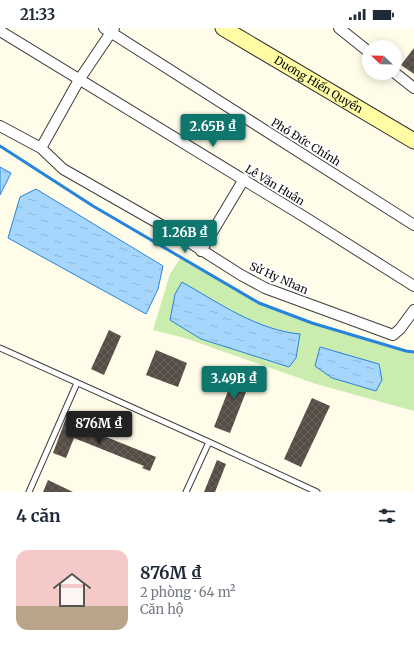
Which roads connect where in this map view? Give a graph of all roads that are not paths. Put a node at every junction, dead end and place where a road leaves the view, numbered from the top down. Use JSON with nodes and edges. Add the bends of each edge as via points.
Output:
{"nodes":[{"id":1,"x":223,"y":28,"type":"edge"},
{"id":2,"x":339,"y":28,"type":"edge"},
{"id":3,"x":110,"y":29,"type":"edge"},
{"id":4,"x":0,"y":31,"type":"edge"},
{"id":5,"x":362,"y":46,"type":"edge"},
{"id":6,"x":402,"y":79,"type":"edge"},
{"id":7,"x":79,"y":80,"type":"junction"},
{"id":8,"x":414,"y":88,"type":"edge"},
{"id":9,"x":0,"y":126,"type":"edge"},
{"id":10,"x":412,"y":136,"type":"edge"},
{"id":11,"x":41,"y":148,"type":"junction"},
{"id":12,"x":244,"y":180,"type":"junction"},
{"id":13,"x":414,"y":225,"type":"edge"},
{"id":14,"x":201,"y":251,"type":"junction"},
{"id":15,"x":414,"y":286,"type":"edge"},
{"id":16,"x":414,"y":310,"type":"edge"},
{"id":17,"x":0,"y":348,"type":"edge"},
{"id":18,"x":77,"y":383,"type":"junction"},
{"id":19,"x":209,"y":442,"type":"junction"},
{"id":20,"x":29,"y":492,"type":"edge"},
{"id":21,"x":186,"y":492,"type":"edge"},
{"id":22,"x":317,"y":492,"type":"edge"}],
"edges":[{"from":1,"to":10,"type":"street","name":"Duơng Hiến Quyền"},
{"from":2,"to":5,"type":"street"},
{"from":3,"to":7,"type":"street"},
{"from":3,"to":13,"type":"street","name":"Phó Đức Chính"},
{"from":4,"to":7,"type":"street","name":"Lê Văn Huân"},
{"from":6,"to":8,"type":"street"},
{"from":7,"to":11,"type":"street"},
{"from":7,"to":12,"type":"street","name":"Lê Văn Huân"},
{"from":9,"to":11,"type":"street","name":"Sử Hy Nhan"},
{"from":11,"to":14,"type":"street","name":"Sử Hy Nhan","via":[[63,169],[170,230]]},
{"from":12,"to":14,"type":"street"},
{"from":12,"to":15,"type":"street","name":"Lê Văn Huân"},
{"from":14,"to":16,"type":"street","name":"Sử Hy Nhan","via":[[265,288],[393,335]]},
{"from":17,"to":18,"type":"lane"},
{"from":18,"to":19,"type":"lane"},
{"from":18,"to":20,"type":"lane"},
{"from":19,"to":21,"type":"lane"},
{"from":19,"to":22,"type":"lane"}]}
